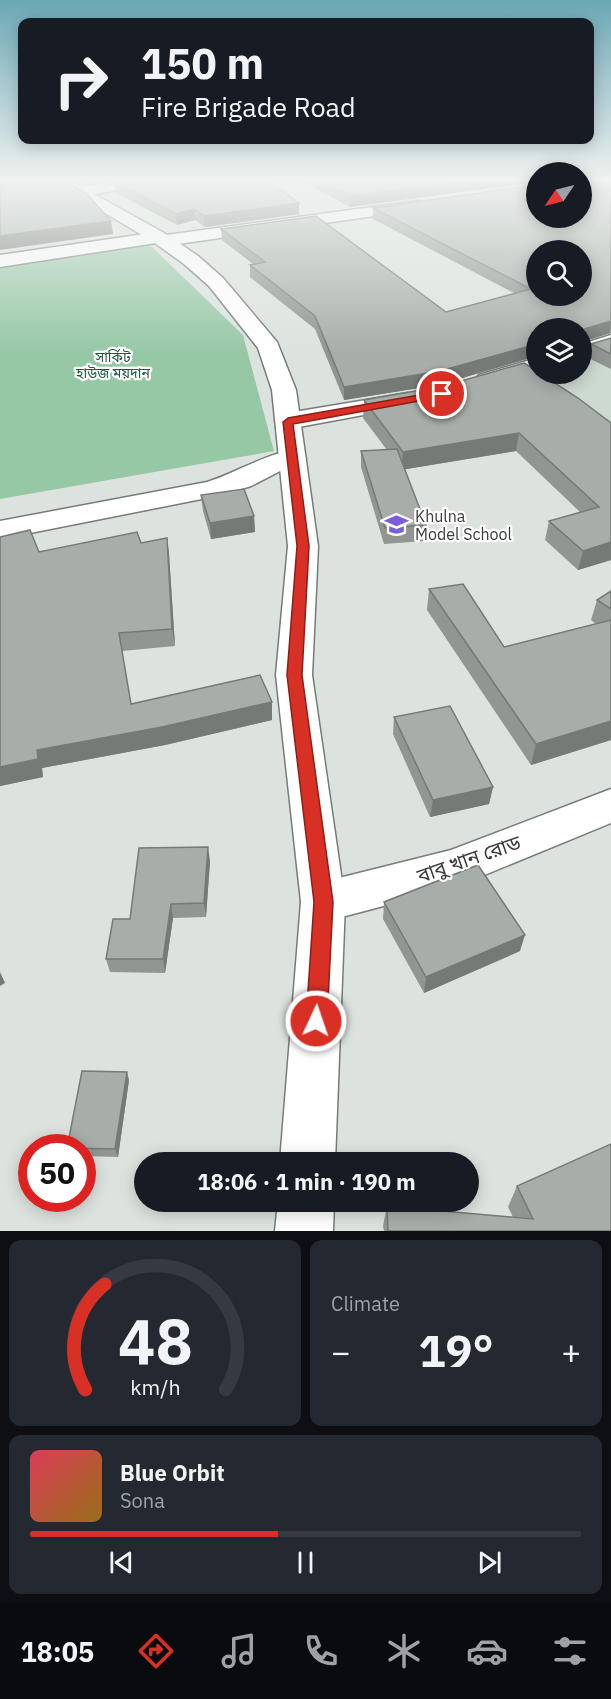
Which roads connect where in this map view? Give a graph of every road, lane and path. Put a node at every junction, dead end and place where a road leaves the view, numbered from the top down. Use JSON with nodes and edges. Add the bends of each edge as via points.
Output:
{"nodes":[{"id":1,"x":158,"y":237,"type":"edge"},
{"id":2,"x":173,"y":237,"type":"edge"},
{"id":3,"x":161,"y":239,"type":"junction"},
{"id":4,"x":0,"y":261,"type":"edge"},
{"id":5,"x":611,"y":342,"type":"edge"},
{"id":6,"x":592,"y":348,"type":"edge"},
{"id":7,"x":526,"y":368,"type":"edge"},
{"id":8,"x":465,"y":387,"type":"edge"},
{"id":9,"x":431,"y":396,"type":"edge"},
{"id":10,"x":288,"y":422,"type":"junction"},
{"id":11,"x":293,"y":458,"type":"junction"},
{"id":12,"x":0,"y":530,"type":"edge"},
{"id":13,"x":611,"y":805,"type":"edge"},
{"id":14,"x":324,"y":902,"type":"junction"},
{"id":15,"x":309,"y":1152,"type":"edge"},
{"id":16,"x":305,"y":1212,"type":"edge"},
{"id":17,"x":304,"y":1231,"type":"edge"}],
"edges":[{"from":1,"to":3,"type":"street"},
{"from":2,"to":3,"type":"street"},
{"from":3,"to":4,"type":"street"},
{"from":3,"to":10,"type":"street","via":[[216,282],[269,347],[284,390]]},
{"from":5,"to":6,"type":"street"},
{"from":7,"to":8,"type":"street"},
{"from":9,"to":10,"type":"street"},
{"from":10,"to":11,"type":"street"},
{"from":11,"to":12,"type":"street","via":[[212,489]]},
{"from":11,"to":14,"type":"street","via":[[303,546],[294,675]]},
{"from":13,"to":14,"type":"street","name":"বাবু খান রোড","via":[[455,868]]},
{"from":14,"to":15,"type":"street"},
{"from":16,"to":17,"type":"street"}]}
